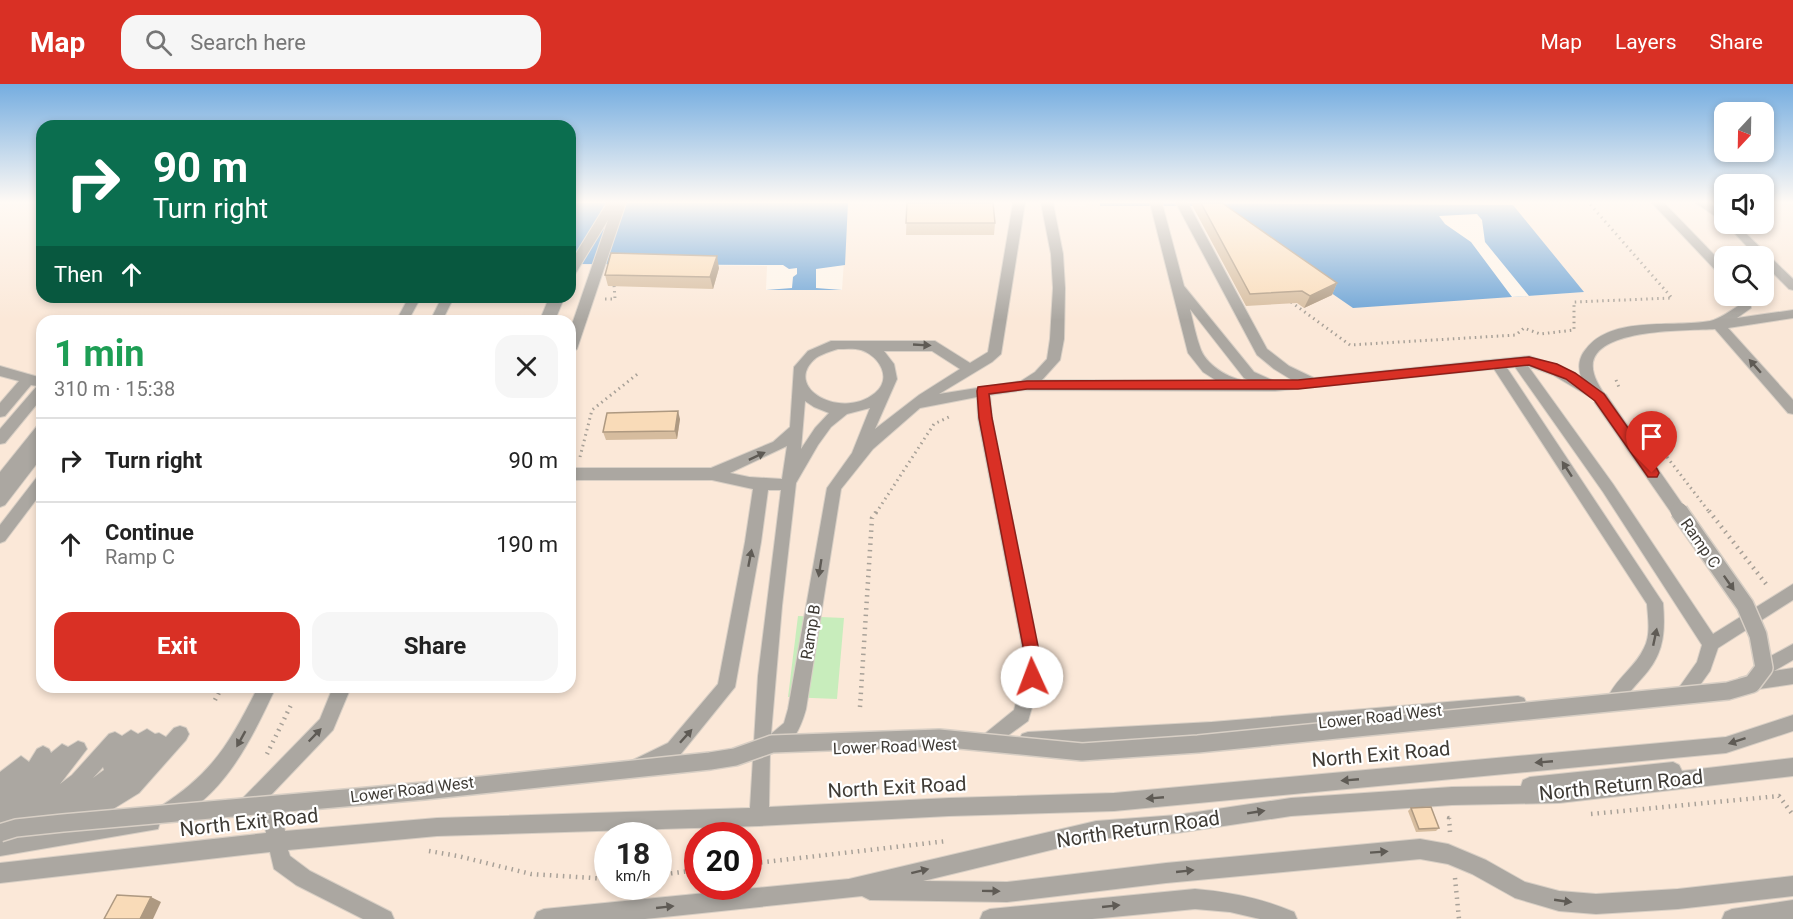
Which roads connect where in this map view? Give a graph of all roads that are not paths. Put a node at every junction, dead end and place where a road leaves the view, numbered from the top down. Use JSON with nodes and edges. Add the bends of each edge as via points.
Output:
{"nodes":[{"id":1,"x":589,"y":242,"type":"edge"},
{"id":2,"x":607,"y":242,"type":"edge"},
{"id":3,"x":1013,"y":242,"type":"edge"},
{"id":4,"x":1055,"y":242,"type":"edge"},
{"id":5,"x":1166,"y":242,"type":"edge"},
{"id":6,"x":1203,"y":242,"type":"edge"},
{"id":7,"x":1696,"y":242,"type":"edge"},
{"id":8,"x":1748,"y":242,"type":"edge"},
{"id":9,"x":1714,"y":261,"type":"edge"},
{"id":10,"x":576,"y":263,"type":"edge"},
{"id":11,"x":1178,"y":284,"type":"junction"},
{"id":12,"x":1793,"y":286,"type":"edge"},
{"id":13,"x":1745,"y":306,"type":"edge"},
{"id":14,"x":1793,"y":314,"type":"edge"},
{"id":15,"x":1717,"y":323,"type":"junction"},
{"id":16,"x":576,"y":333,"type":"edge"},
{"id":17,"x":866,"y":347,"type":"junction"},
{"id":18,"x":1518,"y":362,"type":"junction"},
{"id":19,"x":1497,"y":364,"type":"junction"},
{"id":20,"x":970,"y":369,"type":"junction"},
{"id":21,"x":18,"y":379,"type":"edge"},
{"id":22,"x":1318,"y":384,"type":"junction"},
{"id":23,"x":1023,"y":385,"type":"junction"},
{"id":24,"x":799,"y":386,"type":"junction"},
{"id":25,"x":1275,"y":386,"type":"junction"},
{"id":26,"x":1251,"y":387,"type":"junction"},
{"id":27,"x":983,"y":391,"type":"junction"},
{"id":28,"x":0,"y":397,"type":"edge"},
{"id":29,"x":881,"y":397,"type":"junction"},
{"id":30,"x":1600,"y":398,"type":"junction"},
{"id":31,"x":915,"y":405,"type":"junction"},
{"id":32,"x":1793,"y":409,"type":"edge"},
{"id":33,"x":843,"y":410,"type":"junction"},
{"id":34,"x":0,"y":412,"type":"edge"},
{"id":35,"x":36,"y":412,"type":"edge"},
{"id":36,"x":36,"y":424,"type":"edge"},
{"id":37,"x":0,"y":425,"type":"edge"},
{"id":38,"x":797,"y":429,"type":"junction"},
{"id":39,"x":36,"y":437,"type":"edge"},
{"id":40,"x":0,"y":440,"type":"edge"},
{"id":41,"x":0,"y":454,"type":"edge"},
{"id":42,"x":36,"y":454,"type":"edge"},
{"id":43,"x":856,"y":460,"type":"junction"},
{"id":44,"x":0,"y":469,"type":"edge"},
{"id":45,"x":576,"y":474,"type":"edge"},
{"id":46,"x":712,"y":474,"type":"junction"},
{"id":47,"x":0,"y":483,"type":"edge"},
{"id":48,"x":761,"y":484,"type":"junction"},
{"id":49,"x":789,"y":485,"type":"junction"},
{"id":50,"x":36,"y":490,"type":"edge"},
{"id":51,"x":0,"y":501,"type":"edge"},
{"id":52,"x":0,"y":537,"type":"edge"},
{"id":53,"x":1793,"y":591,"type":"edge"},
{"id":54,"x":1711,"y":644,"type":"junction"},
{"id":55,"x":1793,"y":651,"type":"edge"},
{"id":56,"x":1764,"y":668,"type":"junction"},
{"id":57,"x":1793,"y":676,"type":"edge"},
{"id":58,"x":1687,"y":689,"type":"junction"},
{"id":59,"x":264,"y":693,"type":"edge"},
{"id":60,"x":340,"y":693,"type":"edge"},
{"id":61,"x":1618,"y":695,"type":"junction"},
{"id":62,"x":1793,"y":723,"type":"edge"},
{"id":63,"x":173,"y":734,"type":"dead end"},
{"id":64,"x":988,"y":742,"type":"junction"},
{"id":65,"x":766,"y":748,"type":"junction"},
{"id":66,"x":79,"y":749,"type":"junction"},
{"id":67,"x":43,"y":755,"type":"dead end"},
{"id":68,"x":1793,"y":760,"type":"edge"},
{"id":69,"x":1793,"y":767,"type":"edge"},
{"id":70,"x":10,"y":768,"type":"edge"},
{"id":71,"x":618,"y":776,"type":"junction"},
{"id":72,"x":0,"y":784,"type":"edge"},
{"id":73,"x":1452,"y":796,"type":"junction"},
{"id":74,"x":0,"y":803,"type":"edge"},
{"id":75,"x":271,"y":805,"type":"junction"},
{"id":76,"x":246,"y":808,"type":"junction"},
{"id":77,"x":0,"y":810,"type":"edge"},
{"id":78,"x":168,"y":813,"type":"junction"},
{"id":79,"x":0,"y":817,"type":"edge"},
{"id":80,"x":759,"y":817,"type":"junction"},
{"id":81,"x":0,"y":825,"type":"edge"},
{"id":82,"x":0,"y":833,"type":"edge"},
{"id":83,"x":278,"y":842,"type":"junction"},
{"id":84,"x":8,"y":845,"type":"edge"},
{"id":85,"x":0,"y":873,"type":"edge"},
{"id":86,"x":1793,"y":886,"type":"edge"},
{"id":87,"x":849,"y":889,"type":"junction"},
{"id":88,"x":1793,"y":910,"type":"edge"},
{"id":89,"x":384,"y":919,"type":"edge"},
{"id":90,"x":544,"y":919,"type":"edge"},
{"id":91,"x":990,"y":919,"type":"edge"},
{"id":92,"x":1287,"y":919,"type":"edge"},
{"id":93,"x":1732,"y":919,"type":"edge"}],
"edges":[{"from":1,"to":10,"type":"lane"},
{"from":2,"to":16,"type":"lane"},
{"from":3,"to":20,"type":"lane","via":[[994,354]]},
{"from":4,"to":23,"type":"lane","via":[[1059,288],[1053,360],[1040,375]]},
{"from":5,"to":11,"type":"lane"},
{"from":6,"to":22,"type":"lane","via":[[1262,352],[1292,376]]},
{"from":7,"to":9,"type":"lane"},
{"from":8,"to":12,"type":"lane"},
{"from":11,"to":25,"type":"lane","via":[[1249,375]]},
{"from":11,"to":26,"type":"lane","via":[[1195,353],[1221,379]]},
{"from":13,"to":15,"type":"lane"},
{"from":14,"to":15,"type":"lane"},
{"from":15,"to":30,"type":"lane","via":[[1621,333],[1604,340],[1589,354],[1586,364],[1587,375]]},
{"from":32,"to":15,"type":"lane","one_way":true},
{"from":17,"to":20,"type":"lane","one_way":true,"via":[[935,346]]},
{"from":17,"to":24,"type":"lane","via":[[836,344],[822,348],[801,364]]},
{"from":17,"to":29,"type":"lane","via":[[885,359],[890,368],[889,387]]},
{"from":18,"to":19,"type":"lane"},
{"from":18,"to":30,"type":"lane","via":[[1552,367]]},
{"from":18,"to":54,"type":"lane","via":[[1608,488]]},
{"from":19,"to":22,"type":"lane"},
{"from":61,"to":19,"type":"lane","one_way":true,"via":[[1651,653],[1657,627],[1655,603]]},
{"from":20,"to":31,"type":"lane"},
{"from":21,"to":28,"type":"lane"},
{"from":21,"to":34,"type":"lane"},
{"from":21,"to":37,"type":"lane"},
{"from":21,"to":40,"type":"lane"},
{"from":22,"to":25,"type":"lane"},
{"from":23,"to":26,"type":"lane"},
{"from":23,"to":27,"type":"lane"},
{"from":24,"to":33,"type":"lane","via":[[815,404]]},
{"from":24,"to":38,"type":"lane"},
{"from":25,"to":26,"type":"lane"},
{"from":27,"to":31,"type":"lane"},
{"from":27,"to":64,"type":"lane","via":[[1030,646],[1032,677],[1022,715]]},
{"from":29,"to":33,"type":"lane","via":[[864,406]]},
{"from":29,"to":43,"type":"lane"},
{"from":30,"to":56,"type":"lane","name":"Ramp C","one_way":true,"bridge":true,"via":[[1745,605],[1760,640]]},
{"from":31,"to":43,"type":"lane"},
{"from":33,"to":49,"type":"lane","via":[[815,438]]},
{"from":35,"to":41,"type":"lane"},
{"from":36,"to":44,"type":"lane"},
{"from":46,"to":38,"type":"lane","one_way":true,"via":[[778,446]]},
{"from":38,"to":49,"type":"lane"},
{"from":39,"to":47,"type":"lane"},
{"from":42,"to":51,"type":"lane"},
{"from":43,"to":65,"type":"lane","name":"Ramp B","one_way":true,"via":[[834,488],[792,728]]},
{"from":45,"to":46,"type":"lane"},
{"from":46,"to":48,"type":"lane"},
{"from":48,"to":49,"type":"lane"},
{"from":71,"to":48,"type":"lane","one_way":true,"via":[[674,749],[726,687]]},
{"from":49,"to":65,"type":"lane"},
{"from":50,"to":52,"type":"lane"},
{"from":53,"to":54,"type":"lane"},
{"from":54,"to":58,"type":"lane","via":[[1704,666]]},
{"from":55,"to":56,"type":"lane"},
{"from":56,"to":65,"type":"lane","bridge":true,"via":[[1752,684],[1728,691],[1198,744],[1082,752],[939,738]]},
{"from":57,"to":58,"type":"lane","name":"Lower Road West"},
{"from":58,"to":61,"type":"lane","name":"Lower Road West"},
{"from":59,"to":78,"type":"lane","one_way":true,"via":[[228,763],[192,799]]},
{"from":76,"to":60,"type":"lane","one_way":true,"via":[[327,724]]},
{"from":61,"to":64,"type":"lane","name":"Lower Road West","via":[[1262,728]]},
{"from":62,"to":80,"type":"lane","name":"North Exit Road","one_way":true,"via":[[1726,745],[1114,802]]},
{"from":63,"to":84,"type":"lane","via":[[132,787],[66,827]]},
{"from":64,"to":65,"type":"lane","name":"Lower Road West"},
{"from":65,"to":71,"type":"lane","name":"Lower Road West"},
{"from":65,"to":78,"type":"lane","bridge":true,"via":[[710,761]]},
{"from":65,"to":80,"type":"lane"},
{"from":66,"to":77,"type":"lane"},
{"from":66,"to":79,"type":"lane","via":[[25,804]]},
{"from":66,"to":81,"type":"lane","via":[[67,777],[29,810]]},
{"from":67,"to":74,"type":"lane","via":[[31,774]]},
{"from":68,"to":73,"type":"lane","via":[[1579,779]]},
{"from":69,"to":73,"type":"lane","name":"North Return Road","via":[[1559,794]]},
{"from":70,"to":72,"type":"lane"},
{"from":71,"to":75,"type":"lane","name":"Lower Road West","via":[[465,782]]},
{"from":87,"to":73,"type":"lane","name":"North Return Road","one_way":true,"via":[[1096,830],[1177,824],[1291,807]]},
{"from":75,"to":76,"type":"lane","name":"Lower Road West"},
{"from":75,"to":83,"type":"lane"},
{"from":76,"to":84,"type":"lane","name":"Lower Road West"},
{"from":78,"to":82,"type":"lane","bridge":true,"via":[[16,828]]},
{"from":80,"to":83,"type":"lane","name":"North Exit Road","via":[[436,828]]},
{"from":81,"to":84,"type":"lane","via":[[35,814],[131,739],[118,770]]},
{"from":83,"to":85,"type":"lane","name":"North Exit Road"},
{"from":83,"to":89,"type":"lane","via":[[280,862]]},
{"from":87,"to":86,"type":"lane","one_way":true,"via":[[1007,892],[1420,849],[1452,856],[1522,891],[1559,901],[1596,904],[1678,899]]},
{"from":90,"to":87,"type":"lane","name":"North Return Road","one_way":true},
{"from":88,"to":93,"type":"lane"},
{"from":91,"to":92,"type":"lane","one_way":true,"via":[[1195,899],[1230,902]]}]}
